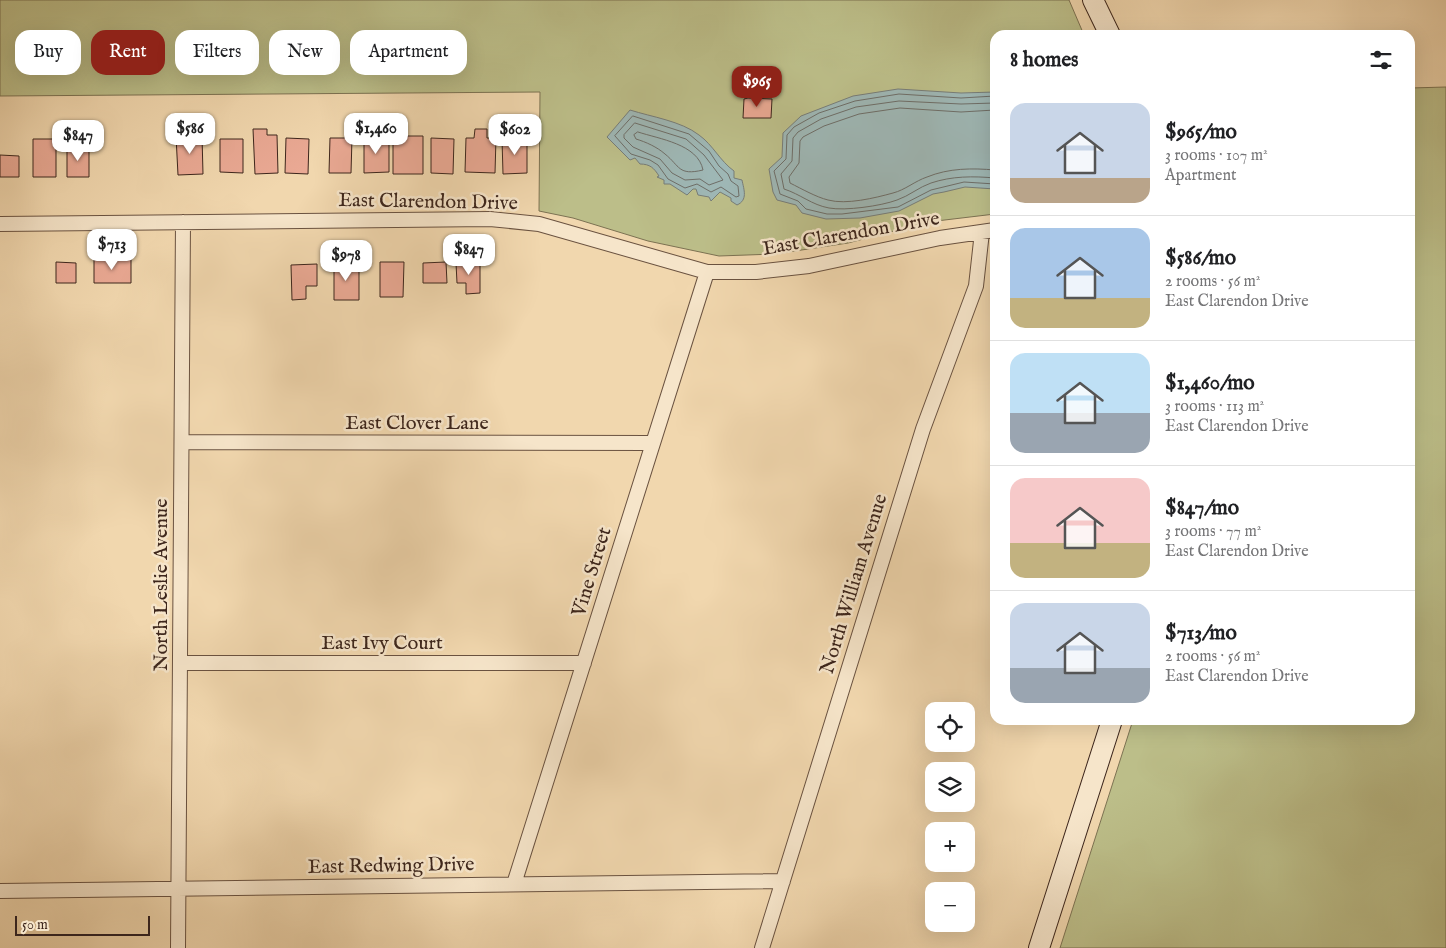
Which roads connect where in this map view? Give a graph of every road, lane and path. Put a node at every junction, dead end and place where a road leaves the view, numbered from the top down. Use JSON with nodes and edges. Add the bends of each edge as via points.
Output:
{"nodes":[{"id":1,"x":1093,"y":0,"type":"edge"},
{"id":2,"x":1107,"y":30,"type":"edge"},
{"id":3,"x":183,"y":222,"type":"junction"},
{"id":4,"x":0,"y":224,"type":"edge"},
{"id":5,"x":989,"y":231,"type":"edge"},
{"id":6,"x":707,"y":272,"type":"junction"},
{"id":7,"x":182,"y":442,"type":"junction"},
{"id":8,"x":653,"y":443,"type":"junction"},
{"id":9,"x":180,"y":663,"type":"junction"},
{"id":10,"x":584,"y":663,"type":"junction"},
{"id":11,"x":1110,"y":725,"type":"edge"},
{"id":12,"x":783,"y":881,"type":"junction"},
{"id":13,"x":514,"y":884,"type":"junction"},
{"id":14,"x":178,"y":889,"type":"junction"},
{"id":15,"x":0,"y":890,"type":"edge"},
{"id":16,"x":178,"y":948,"type":"edge"},
{"id":17,"x":762,"y":948,"type":"edge"},
{"id":18,"x":1040,"y":948,"type":"edge"}],
"edges":[{"from":1,"to":2,"type":"main road"},
{"from":3,"to":4,"type":"street","name":"East Clarendon Drive"},
{"from":3,"to":6,"type":"street","name":"East Clarendon Drive","via":[[500,220],[539,224]]},
{"from":3,"to":7,"type":"street","name":"North Leslie Avenue"},
{"from":5,"to":6,"type":"street","name":"East Clarendon Drive","via":[[809,266],[756,272]]},
{"from":5,"to":12,"type":"street","name":"North William Avenue","via":[[976,286],[923,429]]},
{"from":6,"to":8,"type":"street","name":"Vine Street"},
{"from":7,"to":8,"type":"street","name":"East Clover Lane"},
{"from":7,"to":9,"type":"street","name":"North Leslie Avenue"},
{"from":8,"to":10,"type":"street","name":"Vine Street"},
{"from":9,"to":10,"type":"street","name":"East Ivy Court"},
{"from":9,"to":14,"type":"street","name":"North Leslie Avenue"},
{"from":10,"to":13,"type":"street","name":"Vine Street"},
{"from":11,"to":18,"type":"main road"},
{"from":12,"to":13,"type":"street","name":"East Redwing Drive"},
{"from":12,"to":17,"type":"street","name":"North William Avenue"},
{"from":13,"to":14,"type":"street","name":"East Redwing Drive"},
{"from":14,"to":15,"type":"street","name":"East Redwing Drive"},
{"from":14,"to":16,"type":"street","name":"North Leslie Avenue"}]}
